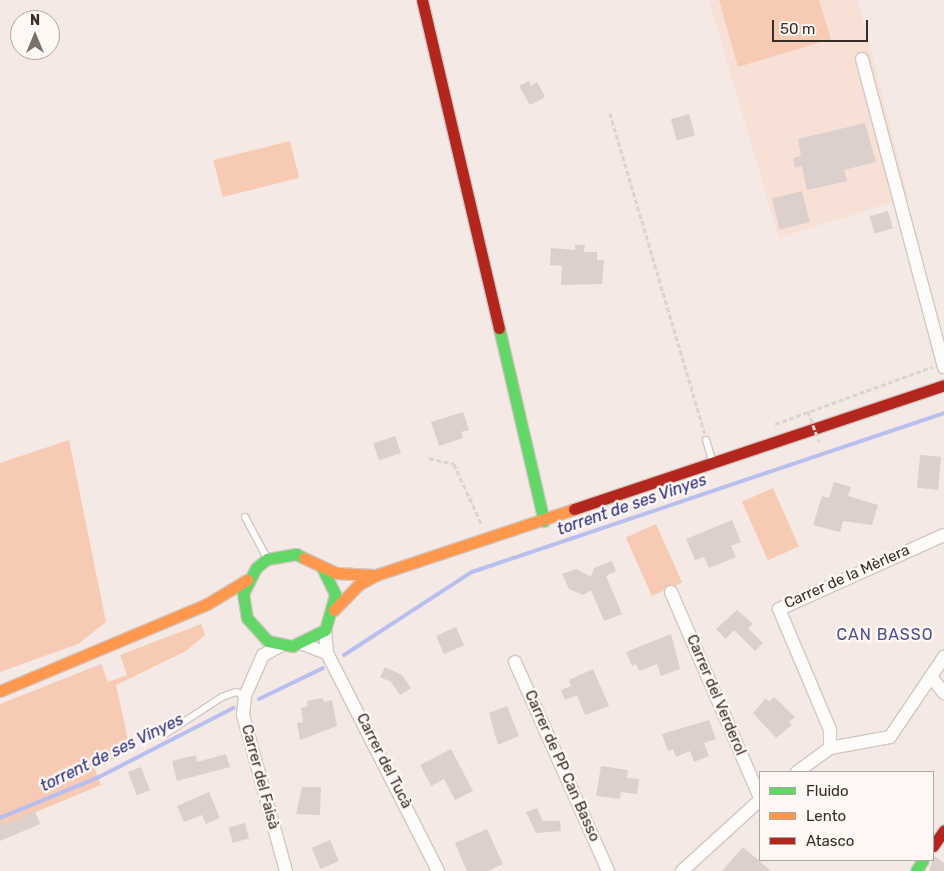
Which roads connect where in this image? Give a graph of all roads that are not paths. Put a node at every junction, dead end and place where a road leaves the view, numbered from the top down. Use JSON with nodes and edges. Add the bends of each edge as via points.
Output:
{"nodes":[{"id":1,"x":422,"y":0,"type":"edge"},
{"id":2,"x":862,"y":59,"type":"dead end"},
{"id":3,"x":939,"y":367,"type":"edge"},
{"id":4,"x":944,"y":385,"type":"edge"},
{"id":5,"x":706,"y":440,"type":"road end"},
{"id":6,"x":714,"y":464,"type":"junction"},
{"id":7,"x":245,"y":517,"type":"dead end"},
{"id":8,"x":544,"y":521,"type":"junction"},
{"id":9,"x":944,"y":535,"type":"edge"},
{"id":10,"x":267,"y":559,"type":"junction"},
{"id":11,"x":322,"y":567,"type":"junction"},
{"id":12,"x":376,"y":575,"type":"junction"},
{"id":13,"x":247,"y":580,"type":"junction"},
{"id":14,"x":671,"y":592,"type":"dead end"},
{"id":15,"x":207,"y":604,"type":"junction"},
{"id":16,"x":334,"y":610,"type":"junction"},
{"id":17,"x":247,"y":618,"type":"junction"},
{"id":18,"x":325,"y":630,"type":"junction"},
{"id":19,"x":255,"y":631,"type":"junction"},
{"id":20,"x":303,"y":644,"type":"junction"},
{"id":21,"x":282,"y":645,"type":"junction"},
{"id":22,"x":327,"y":653,"type":"junction"},
{"id":23,"x":263,"y":655,"type":"junction"},
{"id":24,"x":944,"y":657,"type":"edge"},
{"id":25,"x":515,"y":662,"type":"dead end"},
{"id":26,"x":931,"y":677,"type":"junction"},
{"id":27,"x":0,"y":691,"type":"edge"},
{"id":28,"x":944,"y":693,"type":"edge"},
{"id":29,"x":245,"y":696,"type":"junction"},
{"id":30,"x":165,"y":734,"type":"dead end"},
{"id":31,"x":830,"y":748,"type":"junction"},
{"id":32,"x":798,"y":771,"type":"edge"},
{"id":33,"x":759,"y":797,"type":"edge"},
{"id":34,"x":759,"y":800,"type":"edge"},
{"id":35,"x":944,"y":830,"type":"edge"},
{"id":36,"x":934,"y":845,"type":"edge"},
{"id":37,"x":286,"y":871,"type":"edge"},
{"id":38,"x":438,"y":871,"type":"edge"},
{"id":39,"x":608,"y":871,"type":"edge"},
{"id":40,"x":682,"y":871,"type":"edge"}],
"edges":[{"from":1,"to":8,"type":"main road"},
{"from":2,"to":3,"type":"street"},
{"from":4,"to":6,"type":"main road"},
{"from":5,"to":6,"type":"lane"},
{"from":6,"to":8,"type":"main road"},
{"from":7,"to":10,"type":"lane"},
{"from":8,"to":12,"type":"main road"},
{"from":9,"to":31,"type":"street","name":"Carrer de la Mèrlera","via":[[779,609],[830,730]]},
{"from":10,"to":11,"type":"main road","via":[[296,554]]},
{"from":10,"to":13,"type":"main road"},
{"from":11,"to":12,"type":"main road","via":[[346,576]]},
{"from":11,"to":16,"type":"main road","via":[[335,594]]},
{"from":12,"to":16,"type":"main road","via":[[358,585]]},
{"from":13,"to":15,"type":"main road"},
{"from":13,"to":17,"type":"main road","via":[[243,592]]},
{"from":14,"to":33,"type":"street","name":"Carrer del Verderol"},
{"from":15,"to":17,"type":"main road"},
{"from":15,"to":27,"type":"main road"},
{"from":16,"to":18,"type":"main road"},
{"from":17,"to":19,"type":"main road"},
{"from":18,"to":20,"type":"main road"},
{"from":18,"to":22,"type":"street","name":"Carrer del Tucà"},
{"from":19,"to":21,"type":"main road"},
{"from":19,"to":23,"type":"street"},
{"from":20,"to":21,"type":"main road"},
{"from":20,"to":22,"type":"street"},
{"from":21,"to":23,"type":"street"},
{"from":22,"to":38,"type":"street","name":"Carrer del Tucà"},
{"from":23,"to":29,"type":"street","name":"Carrer del Faisà"},
{"from":24,"to":26,"type":"street"},
{"from":25,"to":39,"type":"street","name":"Carrer de PP Can Basso"},
{"from":26,"to":28,"type":"street"},
{"from":26,"to":31,"type":"street","via":[[890,737]]},
{"from":29,"to":30,"type":"lane","via":[[236,692],[222,697]]},
{"from":29,"to":37,"type":"street","name":"Carrer del Faisà","via":[[245,733]]},
{"from":31,"to":32,"type":"street"},
{"from":34,"to":40,"type":"street"},
{"from":35,"to":36,"type":"main road"}]}
